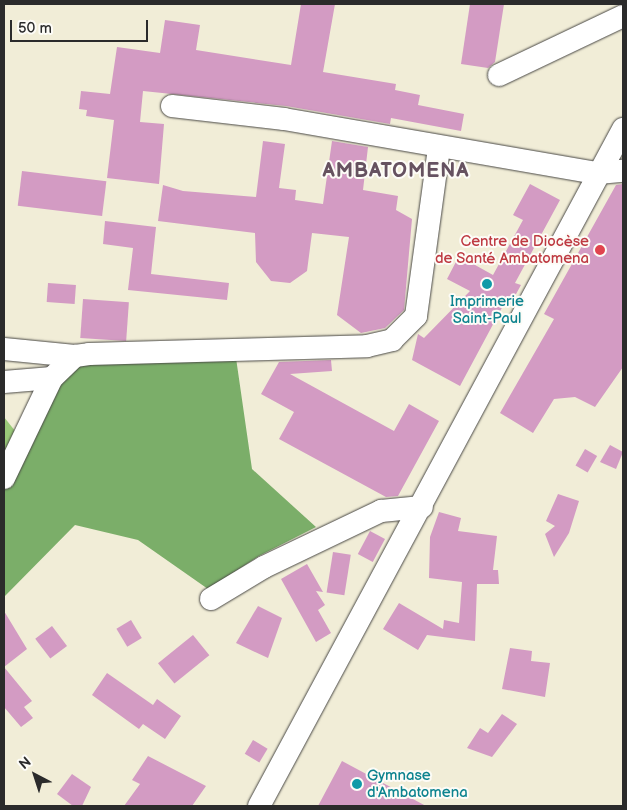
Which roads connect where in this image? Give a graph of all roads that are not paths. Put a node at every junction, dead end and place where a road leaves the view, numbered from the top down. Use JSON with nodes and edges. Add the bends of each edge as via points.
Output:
{"nodes":[{"id":1,"x":623,"y":16,"type":"edge"},
{"id":2,"x":499,"y":75,"type":"dead end"},
{"id":3,"x":172,"y":106,"type":"dead end"},
{"id":4,"x":623,"y":129,"type":"edge"},
{"id":5,"x":439,"y":149,"type":"junction"},
{"id":6,"x":623,"y":171,"type":"edge"},
{"id":7,"x":598,"y":173,"type":"junction"},
{"id":8,"x":4,"y":349,"type":"edge"},
{"id":9,"x":75,"y":356,"type":"junction"},
{"id":10,"x":52,"y":378,"type":"junction"},
{"id":11,"x":4,"y":382,"type":"edge"},
{"id":12,"x":4,"y":478,"type":"edge"},
{"id":13,"x":422,"y":507,"type":"junction"},
{"id":14,"x":211,"y":599,"type":"dead end"},
{"id":15,"x":259,"y":806,"type":"edge"}],
"edges":[{"from":1,"to":2,"type":"street"},
{"from":3,"to":5,"type":"street","via":[[284,119]]},
{"from":4,"to":7,"type":"street"},
{"from":5,"to":7,"type":"street"},
{"from":5,"to":9,"type":"street","via":[[416,316],[392,340],[367,346]]},
{"from":6,"to":7,"type":"street"},
{"from":7,"to":13,"type":"street"},
{"from":8,"to":9,"type":"street"},
{"from":9,"to":10,"type":"street"},
{"from":10,"to":11,"type":"street"},
{"from":10,"to":12,"type":"street"},
{"from":13,"to":14,"type":"street","via":[[381,511],[264,567]]},
{"from":13,"to":15,"type":"street"}]}
